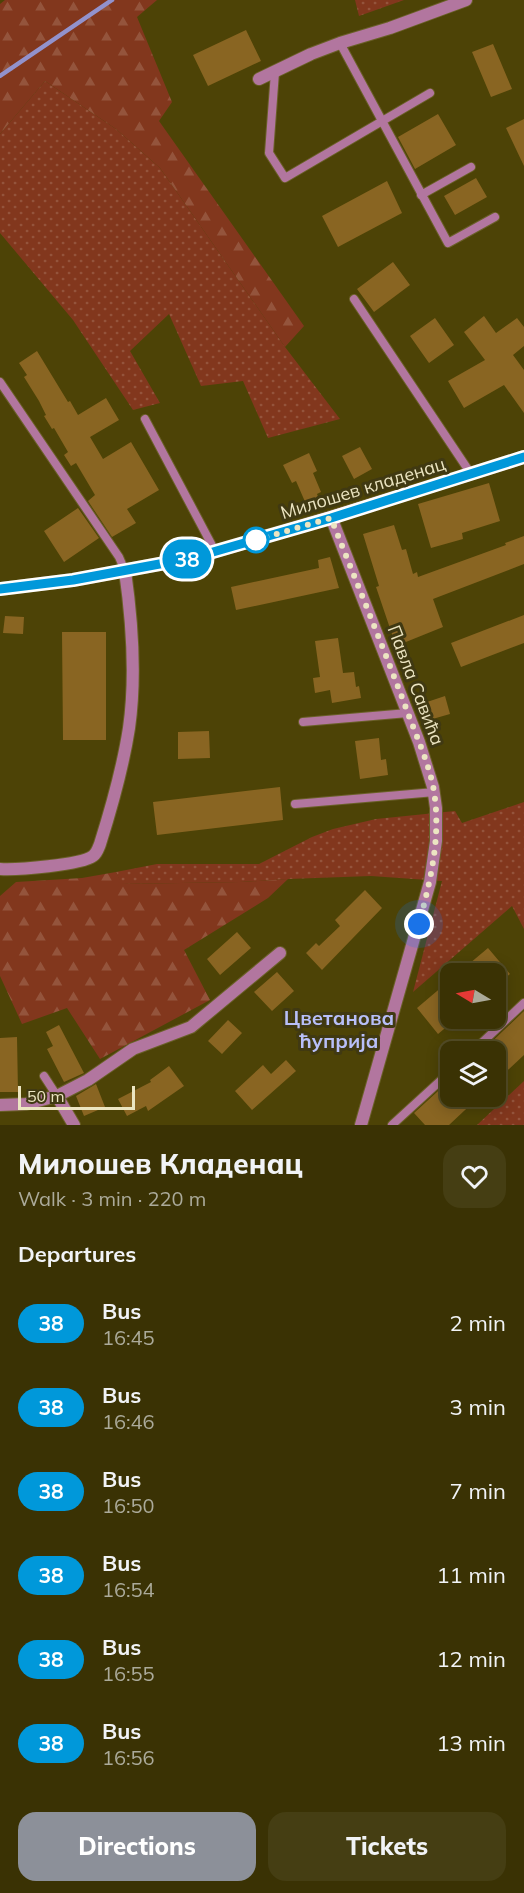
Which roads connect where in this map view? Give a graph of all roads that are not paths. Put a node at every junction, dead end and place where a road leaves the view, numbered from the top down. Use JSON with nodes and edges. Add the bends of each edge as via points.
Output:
{"nodes":[{"id":1,"x":466,"y":0,"type":"edge"},
{"id":2,"x":340,"y":43,"type":"junction"},
{"id":3,"x":275,"y":72,"type":"junction"},
{"id":4,"x":259,"y":79,"type":"dead end"},
{"id":5,"x":430,"y":93,"type":"dead end"},
{"id":6,"x":381,"y":122,"type":"junction"},
{"id":7,"x":471,"y":167,"type":"dead end"},
{"id":8,"x":421,"y":195,"type":"junction"},
{"id":9,"x":495,"y":217,"type":"dead end"},
{"id":10,"x":354,"y":299,"type":"dead end"},
{"id":11,"x":0,"y":382,"type":"edge"},
{"id":12,"x":145,"y":419,"type":"dead end"},
{"id":13,"x":524,"y":457,"type":"edge"},
{"id":14,"x":471,"y":474,"type":"junction"},
{"id":15,"x":331,"y":518,"type":"junction"},
{"id":16,"x":215,"y":551,"type":"junction"},
{"id":17,"x":125,"y":571,"type":"junction"},
{"id":18,"x":0,"y":589,"type":"edge"},
{"id":19,"x":408,"y":713,"type":"junction"},
{"id":20,"x":303,"y":722,"type":"dead end"},
{"id":21,"x":435,"y":792,"type":"junction"},
{"id":22,"x":295,"y":804,"type":"dead end"},
{"id":23,"x":0,"y":869,"type":"edge"},
{"id":24,"x":280,"y":953,"type":"dead end"},
{"id":25,"x":524,"y":1003,"type":"edge"},
{"id":26,"x":484,"y":1041,"type":"edge"},
{"id":27,"x":44,"y":1076,"type":"dead end"},
{"id":28,"x":440,"y":1081,"type":"edge"},
{"id":29,"x":57,"y":1096,"type":"junction"},
{"id":30,"x":0,"y":1105,"type":"edge"},
{"id":31,"x":74,"y":1125,"type":"edge"},
{"id":32,"x":361,"y":1125,"type":"edge"},
{"id":33,"x":392,"y":1125,"type":"edge"}],
"edges":[{"from":1,"to":2,"type":"street"},
{"from":2,"to":3,"type":"street"},
{"from":2,"to":6,"type":"lane"},
{"from":3,"to":4,"type":"street"},
{"from":3,"to":6,"type":"lane","via":[[269,153],[285,178]]},
{"from":5,"to":6,"type":"lane"},
{"from":6,"to":8,"type":"lane"},
{"from":7,"to":8,"type":"lane"},
{"from":8,"to":9,"type":"lane","via":[[448,243]]},
{"from":10,"to":14,"type":"lane"},
{"from":11,"to":17,"type":"lane"},
{"from":12,"to":16,"type":"lane"},
{"from":13,"to":14,"type":"street","name":"Милошев кладенац"},
{"from":14,"to":15,"type":"street","name":"Милошев кладенац"},
{"from":15,"to":16,"type":"street","name":"Милошев кладенац"},
{"from":15,"to":19,"type":"street","name":"Павла Савића"},
{"from":16,"to":17,"type":"street","name":"Милошев кладенац"},
{"from":17,"to":18,"type":"street","name":"Милошев кладенац"},
{"from":17,"to":23,"type":"street","via":[[132,666],[130,725],[100,844],[86,860]]},
{"from":19,"to":20,"type":"lane"},
{"from":19,"to":21,"type":"street","name":"Павла Савића"},
{"from":21,"to":22,"type":"lane"},
{"from":21,"to":32,"type":"street","name":"Павла Савића","via":[[432,871]]},
{"from":24,"to":29,"type":"street","via":[[191,1027],[133,1049]]},
{"from":25,"to":26,"type":"lane"},
{"from":27,"to":29,"type":"lane"},
{"from":28,"to":33,"type":"lane"},
{"from":29,"to":30,"type":"street"},
{"from":29,"to":31,"type":"street"}]}
